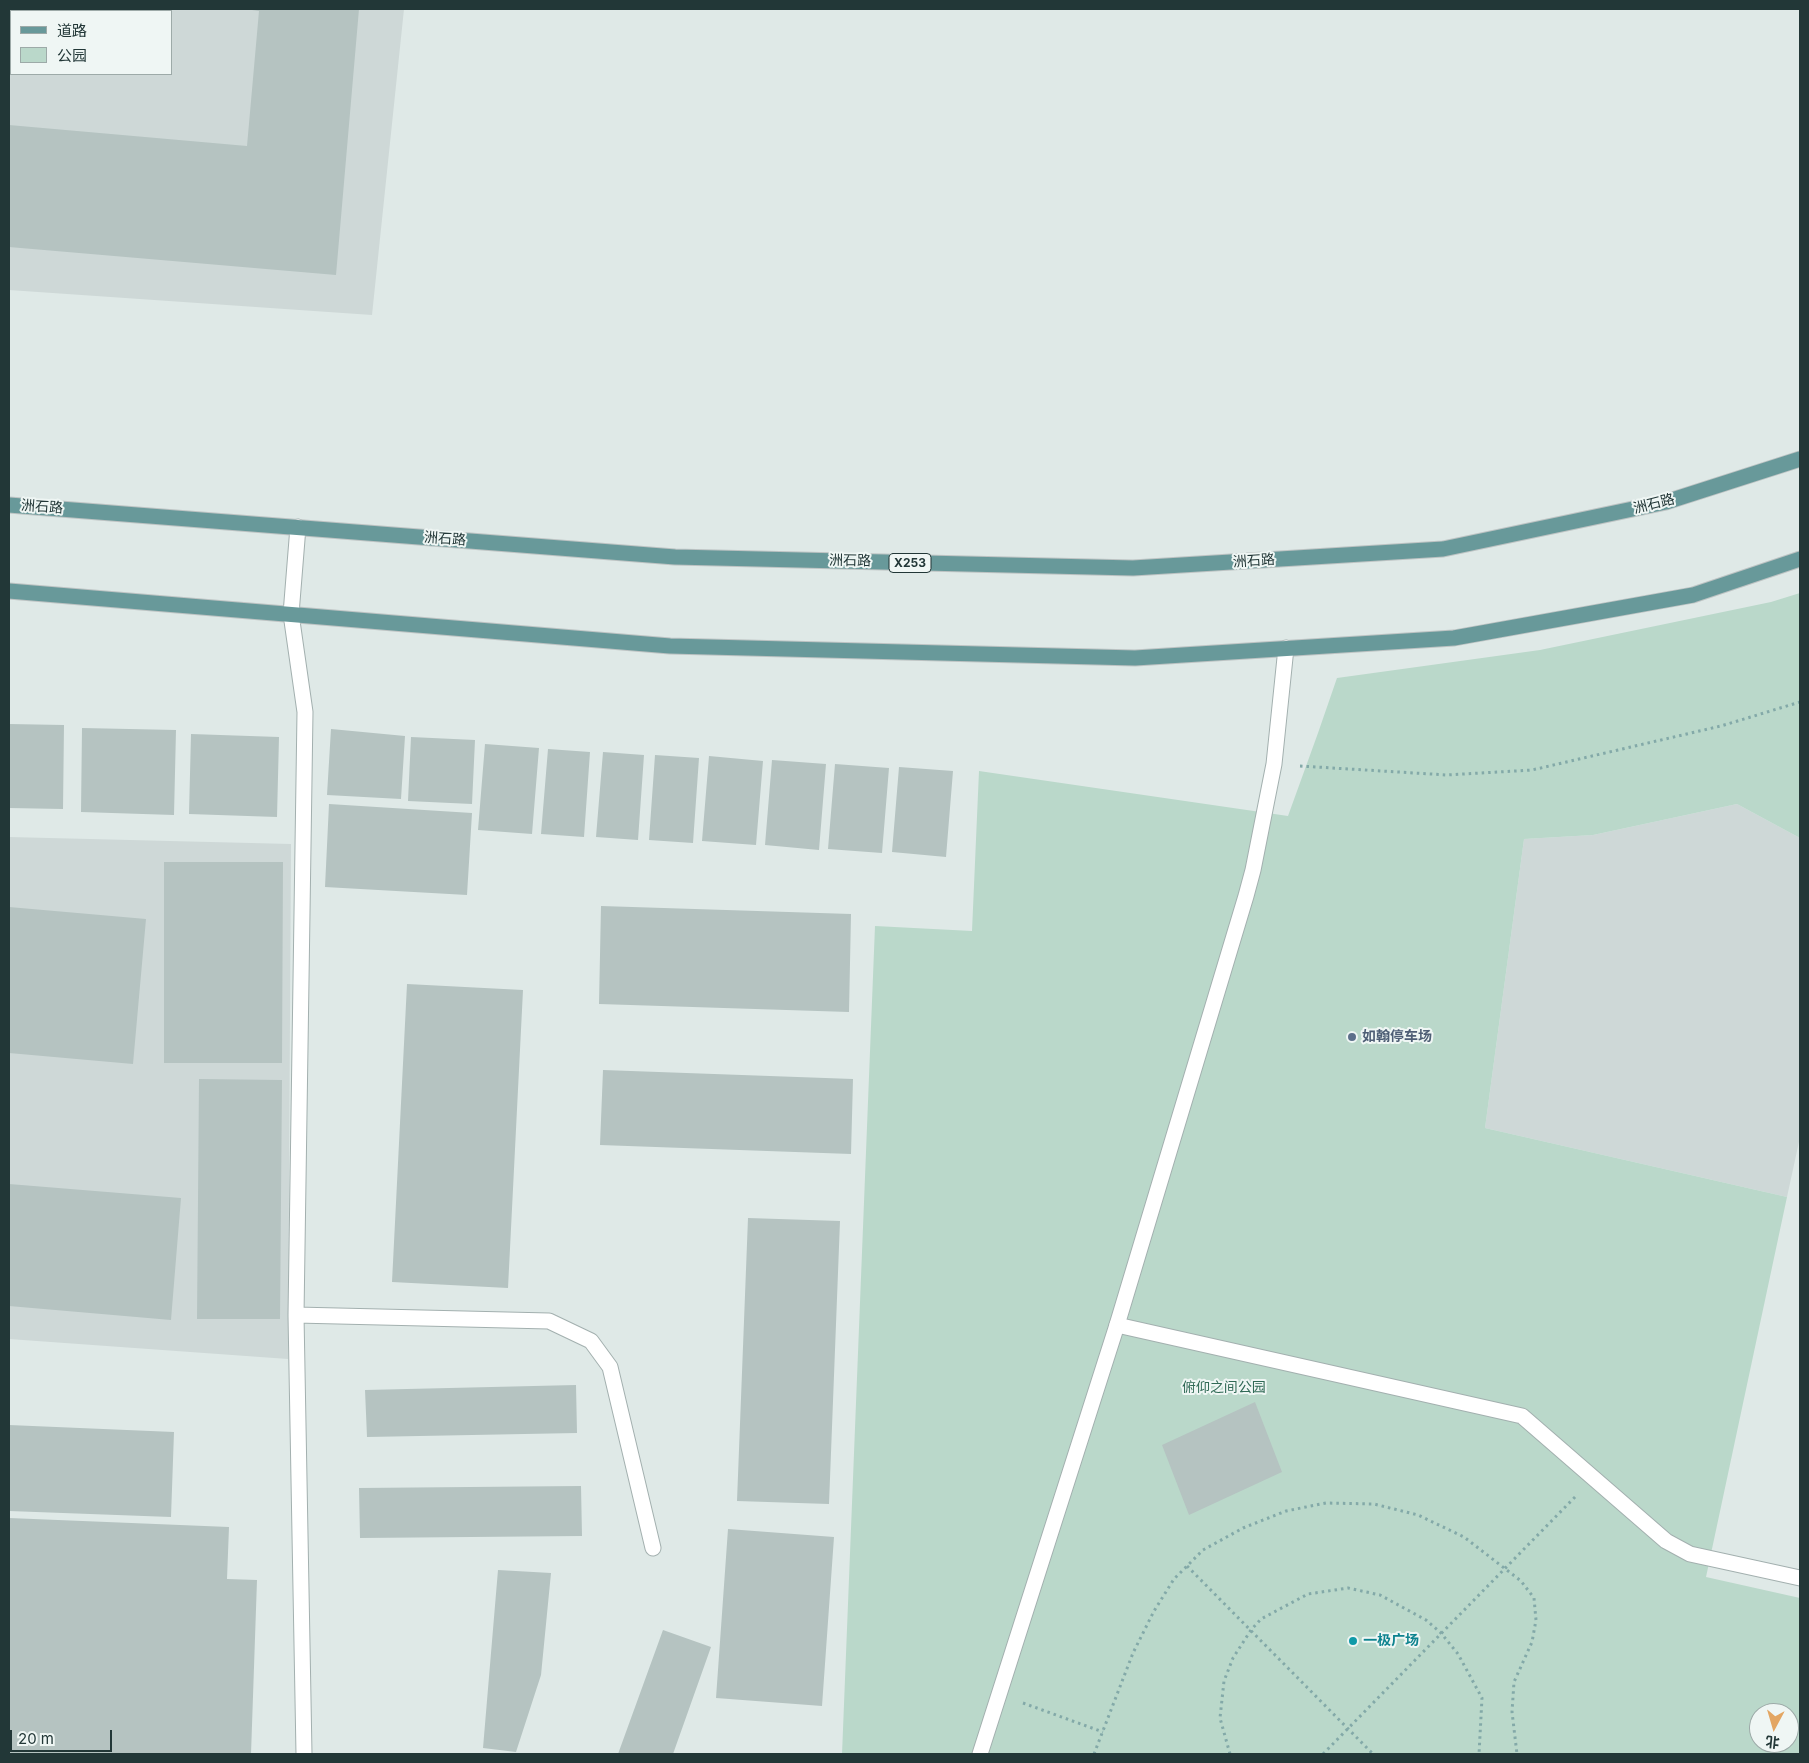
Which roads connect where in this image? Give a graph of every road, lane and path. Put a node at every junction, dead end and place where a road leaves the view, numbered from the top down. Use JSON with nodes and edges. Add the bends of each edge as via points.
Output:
{"nodes":[{"id":1,"x":1800,"y":459,"type":"edge"},
{"id":2,"x":9,"y":505,"type":"edge"},
{"id":3,"x":298,"y":527,"type":"junction"},
{"id":4,"x":1800,"y":559,"type":"edge"},
{"id":5,"x":9,"y":591,"type":"edge"},
{"id":6,"x":291,"y":614,"type":"junction"},
{"id":7,"x":1286,"y":648,"type":"junction"},
{"id":8,"x":1800,"y":702,"type":"edge"},
{"id":9,"x":1274,"y":764,"type":"junction"},
{"id":10,"x":296,"y":1315,"type":"junction"},
{"id":11,"x":1117,"y":1325,"type":"junction"},
{"id":12,"x":1593,"y":1478,"type":"junction"},
{"id":13,"x":653,"y":1548,"type":"dead end"},
{"id":14,"x":1187,"y":1566,"type":"junction"},
{"id":15,"x":1505,"y":1568,"type":"junction"},
{"id":16,"x":1800,"y":1578,"type":"edge"},
{"id":17,"x":1251,"y":1630,"type":"junction"},
{"id":18,"x":1441,"y":1633,"type":"junction"},
{"id":19,"x":999,"y":1695,"type":"junction"},
{"id":20,"x":1348,"y":1728,"type":"junction"},
{"id":21,"x":1103,"y":1732,"type":"junction"},
{"id":22,"x":304,"y":1754,"type":"edge"},
{"id":23,"x":980,"y":1754,"type":"edge"},
{"id":24,"x":1094,"y":1754,"type":"edge"},
{"id":25,"x":1230,"y":1754,"type":"edge"},
{"id":26,"x":1323,"y":1754,"type":"edge"},
{"id":27,"x":1373,"y":1754,"type":"edge"},
{"id":28,"x":1478,"y":1754,"type":"edge"},
{"id":29,"x":1517,"y":1754,"type":"edge"}],
"edges":[{"from":1,"to":3,"type":"main road","name":"洲石路","number":"X253","via":[[1666,502],[1443,549],[1133,568],[675,557]]},
{"from":2,"to":3,"type":"main road","name":"洲石路","number":"X253"},
{"from":3,"to":6,"type":"street"},
{"from":4,"to":7,"type":"main road","via":[[1693,595],[1454,638]]},
{"from":5,"to":6,"type":"main road"},
{"from":6,"to":7,"type":"main road","via":[[670,646],[1135,658]]},
{"from":6,"to":10,"type":"street","via":[[305,712]]},
{"from":7,"to":9,"type":"street"},
{"from":8,"to":9,"type":"path","via":[[1721,726],[1532,770],[1447,775]]},
{"from":9,"to":11,"type":"street","via":[[1246,896]]},
{"from":10,"to":13,"type":"street","via":[[549,1321],[591,1341],[610,1367]]},
{"from":10,"to":22,"type":"street"},
{"from":11,"to":12,"type":"street","via":[[1522,1416]]},
{"from":11,"to":19,"type":"street"},
{"from":12,"to":15,"type":"path"},
{"from":12,"to":16,"type":"street","via":[[1666,1541],[1690,1554]]},
{"from":14,"to":15,"type":"path","via":[[1203,1550],[1244,1528],[1286,1511],[1326,1503],[1374,1504],[1418,1515],[1464,1537]]},
{"from":14,"to":17,"type":"path"},
{"from":14,"to":21,"type":"path","via":[[1174,1579],[1154,1611],[1133,1653]]},
{"from":15,"to":18,"type":"path"},
{"from":15,"to":29,"type":"path","via":[[1534,1598],[1536,1620],[1532,1642],[1514,1682],[1512,1712]]},
{"from":17,"to":18,"type":"path","via":[[1261,1619],[1308,1594],[1348,1588],[1380,1595],[1426,1620]]},
{"from":17,"to":20,"type":"path"},
{"from":17,"to":25,"type":"path","via":[[1224,1682],[1220,1718]]},
{"from":18,"to":20,"type":"path"},
{"from":18,"to":28,"type":"path","via":[[1458,1654],[1482,1698]]},
{"from":19,"to":21,"type":"path"},
{"from":19,"to":23,"type":"street"},
{"from":20,"to":26,"type":"path"},
{"from":20,"to":27,"type":"path"},
{"from":21,"to":24,"type":"path"}]}
